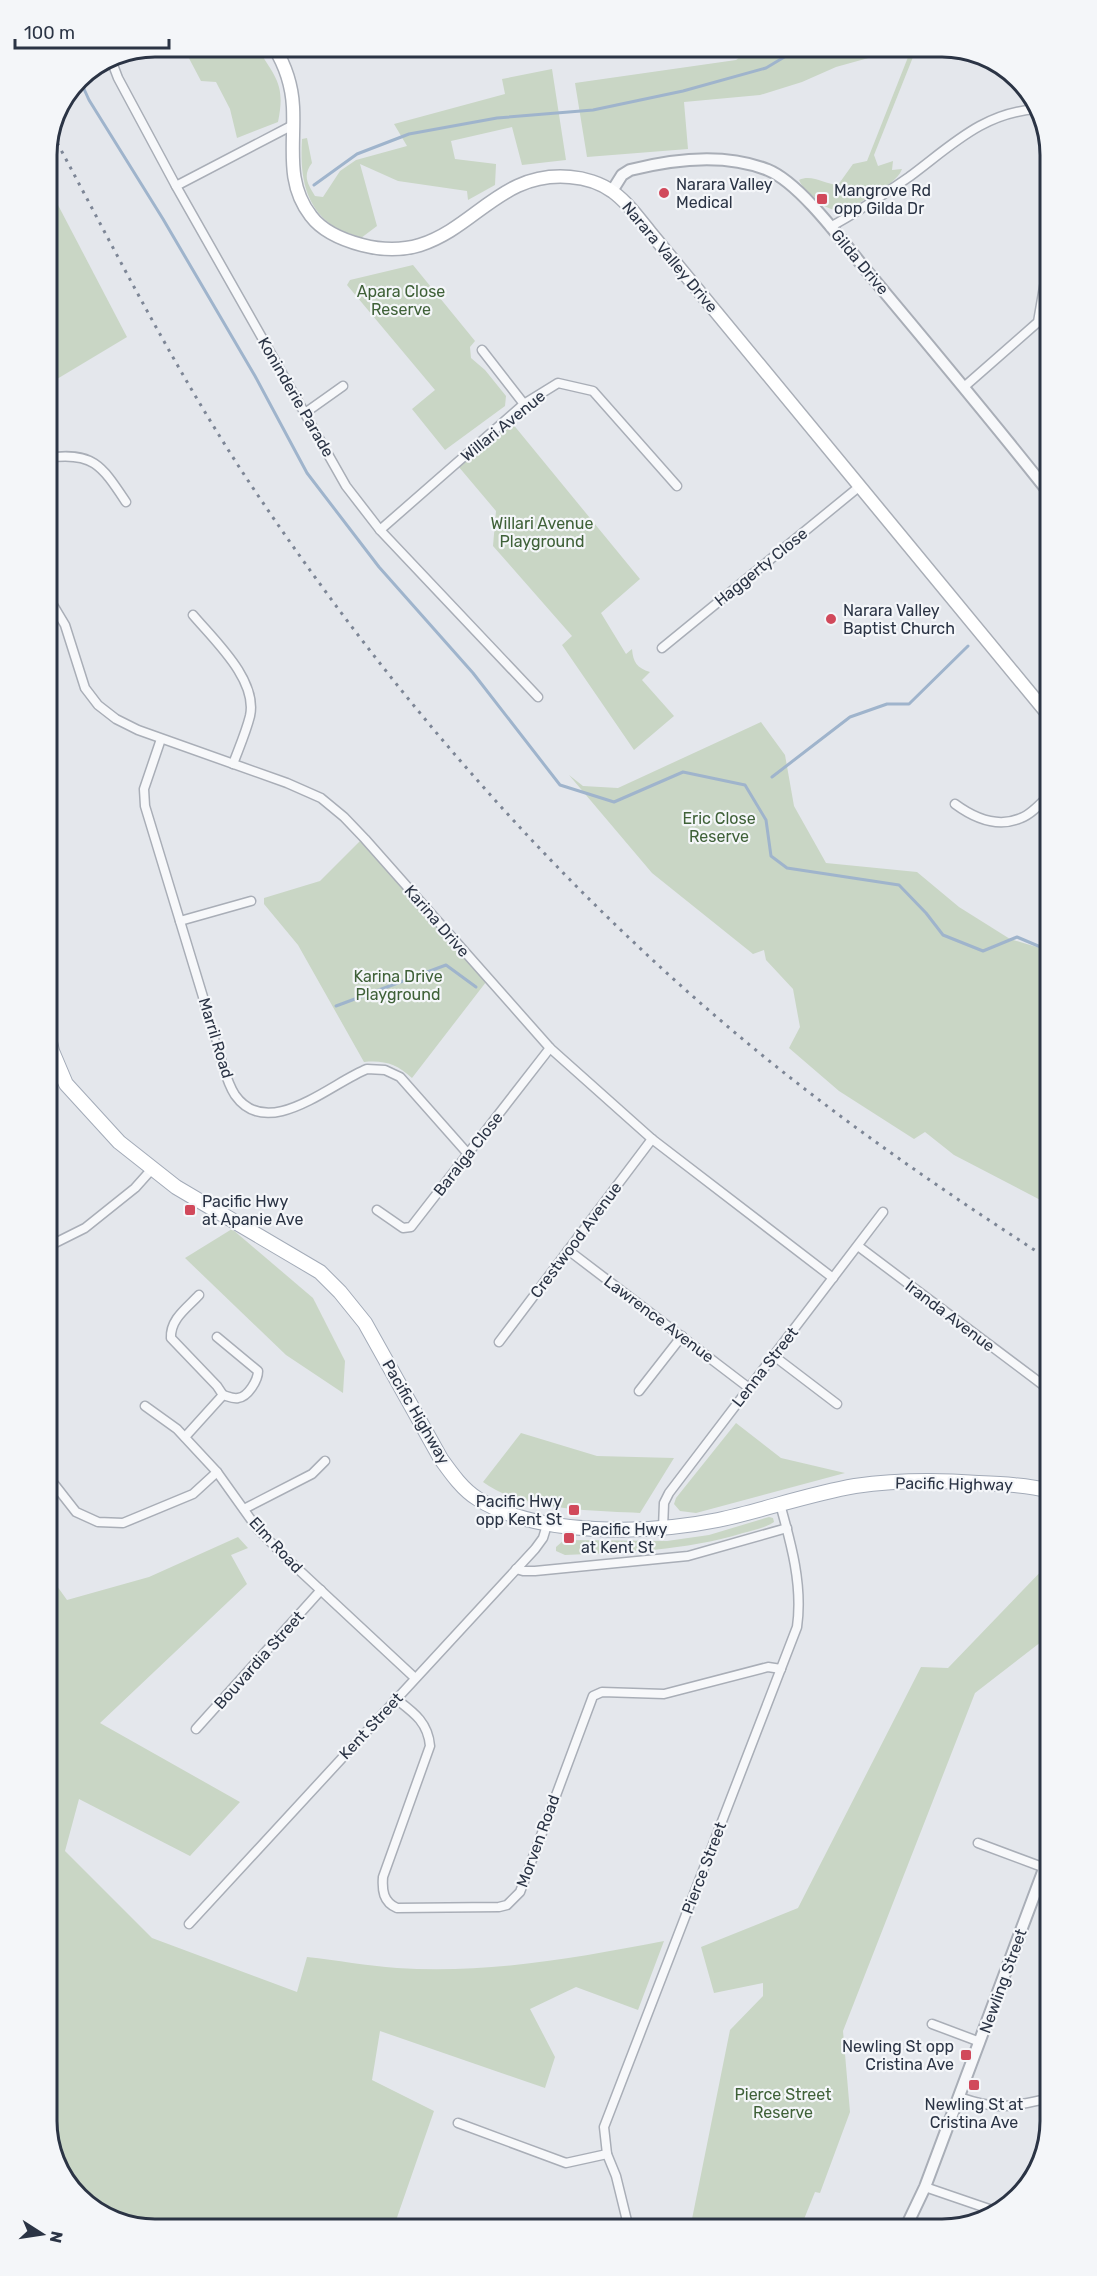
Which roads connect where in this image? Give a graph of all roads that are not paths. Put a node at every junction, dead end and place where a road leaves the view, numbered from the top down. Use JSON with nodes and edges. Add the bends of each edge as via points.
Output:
{"nodes":[{"id":1,"x":279,"y":57,"type":"edge"},
{"id":2,"x":114,"y":67,"type":"edge"},
{"id":3,"x":1029,"y":109,"type":"edge"},
{"id":4,"x":293,"y":125,"type":"junction"},
{"id":5,"x":176,"y":186,"type":"junction"},
{"id":6,"x":612,"y":191,"type":"junction"},
{"id":7,"x":830,"y":227,"type":"junction"},
{"id":8,"x":1040,"y":310,"type":"edge"},
{"id":9,"x":482,"y":350,"type":"dead end"},
{"id":10,"x":343,"y":386,"type":"dead end"},
{"id":11,"x":964,"y":387,"type":"junction"},
{"id":12,"x":524,"y":404,"type":"junction"},
{"id":13,"x":305,"y":413,"type":"junction"},
{"id":14,"x":57,"y":457,"type":"edge"},
{"id":15,"x":1040,"y":482,"type":"edge"},
{"id":16,"x":677,"y":486,"type":"dead end"},
{"id":17,"x":860,"y":486,"type":"junction"},
{"id":18,"x":126,"y":502,"type":"dead end"},
{"id":19,"x":380,"y":531,"type":"junction"},
{"id":20,"x":57,"y":612,"type":"edge"},
{"id":21,"x":193,"y":615,"type":"dead end"},
{"id":22,"x":662,"y":648,"type":"dead end"},
{"id":23,"x":538,"y":697,"type":"dead end"},
{"id":24,"x":1040,"y":705,"type":"edge"},
{"id":25,"x":161,"y":739,"type":"junction"},
{"id":26,"x":233,"y":764,"type":"junction"},
{"id":27,"x":1040,"y":803,"type":"edge"},
{"id":28,"x":955,"y":804,"type":"dead end"},
{"id":29,"x":251,"y":901,"type":"dead end"},
{"id":30,"x":180,"y":921,"type":"junction"},
{"id":31,"x":207,"y":1010,"type":"joint"},
{"id":32,"x":550,"y":1048,"type":"junction"},
{"id":33,"x":220,"y":1056,"type":"joint"},
{"id":34,"x":57,"y":1064,"type":"edge"},
{"id":35,"x":652,"y":1139,"type":"junction"},
{"id":36,"x":468,"y":1155,"type":"junction"},
{"id":37,"x":152,"y":1169,"type":"junction"},
{"id":38,"x":377,"y":1210,"type":"dead end"},
{"id":39,"x":884,"y":1212,"type":"dead end"},
{"id":40,"x":57,"y":1242,"type":"edge"},
{"id":41,"x":858,"y":1246,"type":"junction"},
{"id":42,"x":568,"y":1250,"type":"junction"},
{"id":43,"x":833,"y":1278,"type":"junction"},
{"id":44,"x":199,"y":1295,"type":"dead end"},
{"id":45,"x":682,"y":1336,"type":"junction"},
{"id":46,"x":217,"y":1337,"type":"dead end"},
{"id":47,"x":500,"y":1342,"type":"dead end"},
{"id":48,"x":774,"y":1356,"type":"junction"},
{"id":49,"x":1040,"y":1383,"type":"edge"},
{"id":50,"x":749,"y":1388,"type":"junction"},
{"id":51,"x":639,"y":1391,"type":"dead end"},
{"id":52,"x":223,"y":1395,"type":"junction"},
{"id":53,"x":837,"y":1404,"type":"dead end"},
{"id":54,"x":145,"y":1406,"type":"dead end"},
{"id":55,"x":184,"y":1437,"type":"junction"},
{"id":56,"x":325,"y":1461,"type":"dead end"},
{"id":57,"x":217,"y":1472,"type":"junction"},
{"id":58,"x":57,"y":1489,"type":"edge"},
{"id":59,"x":1040,"y":1489,"type":"edge"},
{"id":60,"x":780,"y":1504,"type":"junction"},
{"id":61,"x":244,"y":1509,"type":"junction"},
{"id":62,"x":547,"y":1525,"type":"junction"},
{"id":63,"x":663,"y":1528,"type":"junction"},
{"id":64,"x":787,"y":1528,"type":"junction"},
{"id":65,"x":516,"y":1569,"type":"junction"},
{"id":66,"x":321,"y":1590,"type":"junction"},
{"id":67,"x":781,"y":1669,"type":"junction"},
{"id":68,"x":415,"y":1678,"type":"junction"},
{"id":69,"x":396,"y":1699,"type":"junction"},
{"id":70,"x":196,"y":1729,"type":"dead end"},
{"id":71,"x":978,"y":1843,"type":"dead end"},
{"id":72,"x":1040,"y":1866,"type":"edge"},
{"id":73,"x":1040,"y":1881,"type":"edge"},
{"id":74,"x":189,"y":1924,"type":"dead end"},
{"id":75,"x":932,"y":2024,"type":"dead end"},
{"id":76,"x":980,"y":2042,"type":"junction"},
{"id":77,"x":959,"y":2097,"type":"junction"},
{"id":78,"x":1040,"y":2099,"type":"edge"},
{"id":79,"x":458,"y":2123,"type":"dead end"},
{"id":80,"x":607,"y":2154,"type":"junction"},
{"id":81,"x":925,"y":2187,"type":"junction"},
{"id":82,"x":987,"y":2208,"type":"edge"},
{"id":83,"x":627,"y":2219,"type":"edge"},
{"id":84,"x":910,"y":2219,"type":"edge"}],
"edges":[{"from":1,"to":4,"type":"main road","name":"Narara Valley Drive","via":[[289,80]]},
{"from":2,"to":5,"type":"street","name":"Koninderie Parade"},
{"from":3,"to":7,"type":"street","via":[[1001,115],[968,131],[866,207]]},
{"from":4,"to":5,"type":"street"},
{"from":4,"to":6,"type":"main road","name":"Narara Valley Drive","via":[[292,168],[307,211],[319,225],[338,237],[380,249],[407,248],[436,238],[501,194],[534,178],[580,178]]},
{"from":5,"to":13,"type":"street","name":"Koninderie Parade"},
{"from":6,"to":7,"type":"street","name":"Gilda Drive","via":[[622,175],[638,168],[708,159],[735,161],[782,177]]},
{"from":6,"to":17,"type":"main road","name":"Narara Valley Drive"},
{"from":7,"to":11,"type":"street","name":"Gilda Drive"},
{"from":8,"to":11,"type":"street","via":[[1038,322]]},
{"from":9,"to":12,"type":"street"},
{"from":10,"to":13,"type":"street"},
{"from":11,"to":15,"type":"street","name":"Gilda Drive"},
{"from":12,"to":16,"type":"street","name":"Willari Avenue","via":[[558,383],[593,391]]},
{"from":12,"to":19,"type":"street","name":"Willari Avenue"},
{"from":13,"to":19,"type":"street","name":"Koninderie Parade","via":[[346,486]]},
{"from":14,"to":18,"type":"street","via":[[69,455],[95,463]]},
{"from":17,"to":22,"type":"street","name":"Haggerty Close"},
{"from":17,"to":24,"type":"main road","name":"Narara Valley Drive"},
{"from":19,"to":23,"type":"street","name":"Koninderie Parade"},
{"from":20,"to":25,"type":"street","name":"Karina Drive","via":[[65,625],[85,688],[98,705],[116,719]]},
{"from":21,"to":26,"type":"street","via":[[242,674],[249,692],[250,715]]},
{"from":25,"to":26,"type":"street","name":"Karina Drive"},
{"from":25,"to":30,"type":"street","name":"Marril Road","via":[[144,797]]},
{"from":26,"to":32,"type":"street","name":"Karina Drive","via":[[321,798],[344,817]]},
{"from":27,"to":28,"type":"street","via":[[1022,818],[1001,823],[967,813]]},
{"from":29,"to":30,"type":"street"},
{"from":30,"to":31,"type":"street","name":"Marril Road"},
{"from":31,"to":33,"type":"street","name":"Marril Road"},
{"from":32,"to":35,"type":"street","name":"Karina Drive"},
{"from":32,"to":36,"type":"street","name":"Baralga Close"},
{"from":33,"to":36,"type":"street","name":"Marril Road","via":[[235,1094],[252,1111],[263,1113],[296,1107],[368,1069],[393,1072]]},
{"from":34,"to":37,"type":"main road","name":"Pacific Highway","via":[[74,1095],[118,1142]]},
{"from":35,"to":42,"type":"street","name":"Crestwood Avenue"},
{"from":35,"to":43,"type":"street","name":"Karina Drive"},
{"from":36,"to":38,"type":"street","name":"Baralga Close","via":[[411,1227],[403,1228]]},
{"from":37,"to":40,"type":"street","via":[[135,1188],[85,1228]]},
{"from":37,"to":62,"type":"main road","name":"Pacific Highway","via":[[320,1272],[365,1323],[456,1479],[476,1498],[508,1514]]},
{"from":39,"to":41,"type":"street","name":"Lenna Street"},
{"from":41,"to":43,"type":"street","name":"Lenna Street"},
{"from":41,"to":49,"type":"street","name":"Iranda Avenue"},
{"from":42,"to":45,"type":"street","name":"Lawrence Avenue"},
{"from":42,"to":47,"type":"street","name":"Crestwood Avenue"},
{"from":43,"to":48,"type":"street","name":"Lenna Street"},
{"from":44,"to":52,"type":"street","via":[[175,1320],[171,1338]]},
{"from":45,"to":50,"type":"street","name":"Lawrence Avenue"},
{"from":45,"to":51,"type":"street"},
{"from":46,"to":52,"type":"street","via":[[258,1371],[258,1378],[244,1396]]},
{"from":48,"to":50,"type":"street","name":"Lenna Street"},
{"from":48,"to":53,"type":"street"},
{"from":50,"to":63,"type":"street","name":"Lenna Street","via":[[669,1493],[664,1503]]},
{"from":52,"to":55,"type":"street"},
{"from":54,"to":55,"type":"street","name":"Elm Road"},
{"from":55,"to":57,"type":"street","name":"Elm Road"},
{"from":56,"to":61,"type":"street","via":[[312,1474]]},
{"from":57,"to":58,"type":"street","via":[[193,1494],[123,1523],[98,1522],[76,1512]]},
{"from":57,"to":61,"type":"street","name":"Elm Road"},
{"from":59,"to":60,"type":"main road","name":"Pacific Highway","via":[[1005,1484],[899,1481]]},
{"from":60,"to":63,"type":"main road","name":"Pacific Highway","via":[[718,1520]]},
{"from":60,"to":64,"type":"street","name":"Pierce Street"},
{"from":61,"to":66,"type":"street","name":"Elm Road","via":[[257,1528]]},
{"from":62,"to":63,"type":"main road","name":"Pacific Highway"},
{"from":62,"to":65,"type":"street","name":"Kent Street","via":[[543,1538]]},
{"from":64,"to":65,"type":"street","via":[[667,1559],[523,1572]]},
{"from":64,"to":67,"type":"street","name":"Pierce Street","via":[[799,1610],[797,1627]]},
{"from":65,"to":68,"type":"street","name":"Kent Street"},
{"from":66,"to":68,"type":"street","name":"Elm Road"},
{"from":66,"to":70,"type":"street","name":"Bouvardia Street"},
{"from":67,"to":69,"type":"street","name":"Morven Road","via":[[768,1666],[664,1694],[602,1692],[593,1696],[520,1892],[507,1905],[499,1906],[397,1908],[387,1901],[382,1890],[383,1876],[430,1746],[424,1723]]},
{"from":67,"to":80,"type":"street","name":"Pierce Street","via":[[604,2127]]},
{"from":68,"to":69,"type":"street","name":"Kent Street"},
{"from":69,"to":74,"type":"street","name":"Kent Street"},
{"from":71,"to":72,"type":"street"},
{"from":73,"to":76,"type":"street","name":"Newling Street"},
{"from":75,"to":76,"type":"street","name":"Newling Street"},
{"from":76,"to":77,"type":"street","name":"Newling Street"},
{"from":77,"to":78,"type":"street","via":[[999,2108]]},
{"from":77,"to":81,"type":"street","name":"Newling Street"},
{"from":79,"to":80,"type":"street","via":[[566,2163]]},
{"from":80,"to":83,"type":"street","name":"Pierce Street"},
{"from":81,"to":82,"type":"street"},
{"from":81,"to":84,"type":"street","name":"Newling Street"}]}
